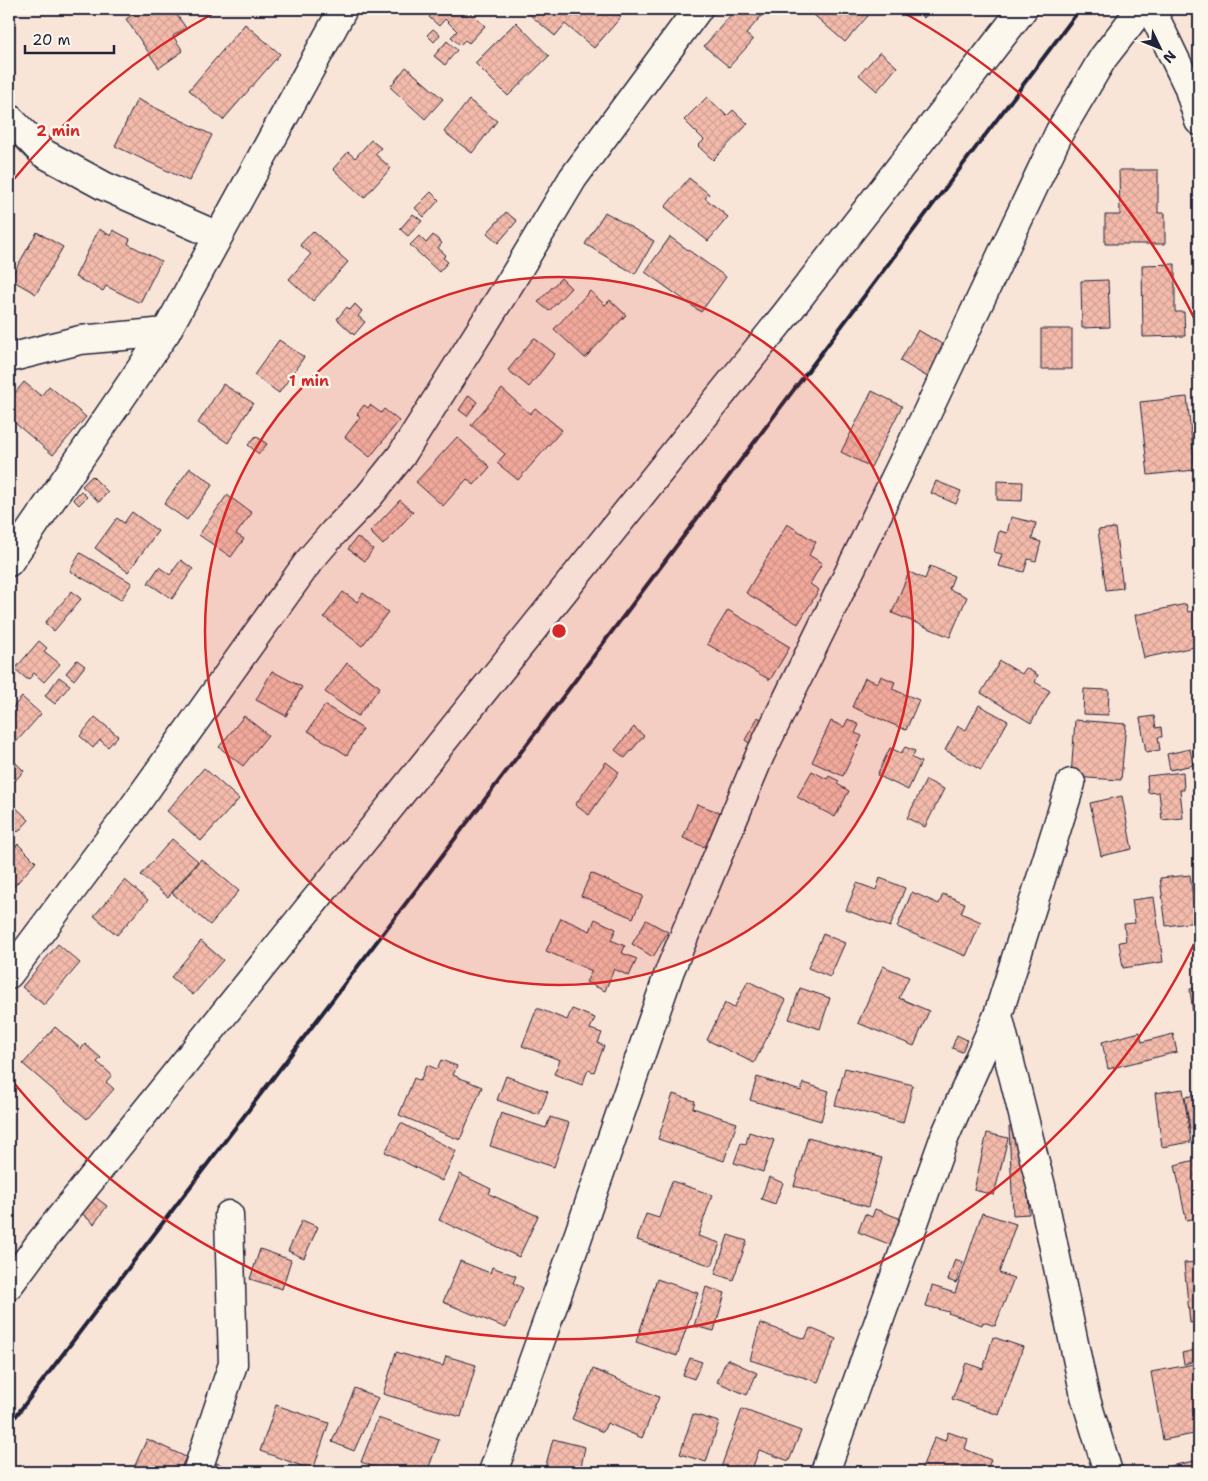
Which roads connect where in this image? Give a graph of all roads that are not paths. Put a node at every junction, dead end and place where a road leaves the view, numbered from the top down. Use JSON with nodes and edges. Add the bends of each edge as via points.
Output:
{"nodes":[{"id":1,"x":698,"y":9,"type":"edge"},
{"id":2,"x":1023,"y":9,"type":"edge"},
{"id":3,"x":1141,"y":9,"type":"edge"},
{"id":4,"x":1151,"y":9,"type":"edge"},
{"id":5,"x":332,"y":14,"type":"edge"},
{"id":6,"x":9,"y":118,"type":"edge"},
{"id":7,"x":1199,"y":120,"type":"edge"},
{"id":8,"x":218,"y":236,"type":"junction"},
{"id":9,"x":166,"y":332,"type":"junction"},
{"id":10,"x":9,"y":358,"type":"edge"},
{"id":11,"x":9,"y":562,"type":"edge"},
{"id":12,"x":1071,"y":783,"type":"dead end"},
{"id":13,"x":9,"y":974,"type":"edge"},
{"id":14,"x":998,"y":1015,"type":"junction"},
{"id":15,"x":228,"y":1214,"type":"dead end"},
{"id":16,"x":9,"y":1285,"type":"edge"},
{"id":17,"x":197,"y":1472,"type":"edge"},
{"id":18,"x":493,"y":1472,"type":"edge"},
{"id":19,"x":826,"y":1472,"type":"edge"},
{"id":20,"x":1108,"y":1472,"type":"edge"}],
"edges":[{"from":1,"to":13,"type":"street","via":[[573,178],[401,456],[309,561],[130,812]]},
{"from":2,"to":16,"type":"street","via":[[786,314]]},
{"from":3,"to":18,"type":"street","via":[[1103,58],[1060,131],[760,755],[670,970]]},
{"from":4,"to":7,"type":"street","via":[[1188,86]]},
{"from":5,"to":8,"type":"street"},
{"from":6,"to":8,"type":"street","via":[[43,153],[104,186]]},
{"from":8,"to":9,"type":"street"},
{"from":9,"to":10,"type":"street","via":[[80,340]]},
{"from":9,"to":11,"type":"street"},
{"from":12,"to":14,"type":"street"},
{"from":14,"to":19,"type":"street","via":[[945,1136]]},
{"from":14,"to":20,"type":"street","via":[[1041,1186],[1085,1396]]},
{"from":15,"to":17,"type":"street","via":[[233,1364]]}]}
